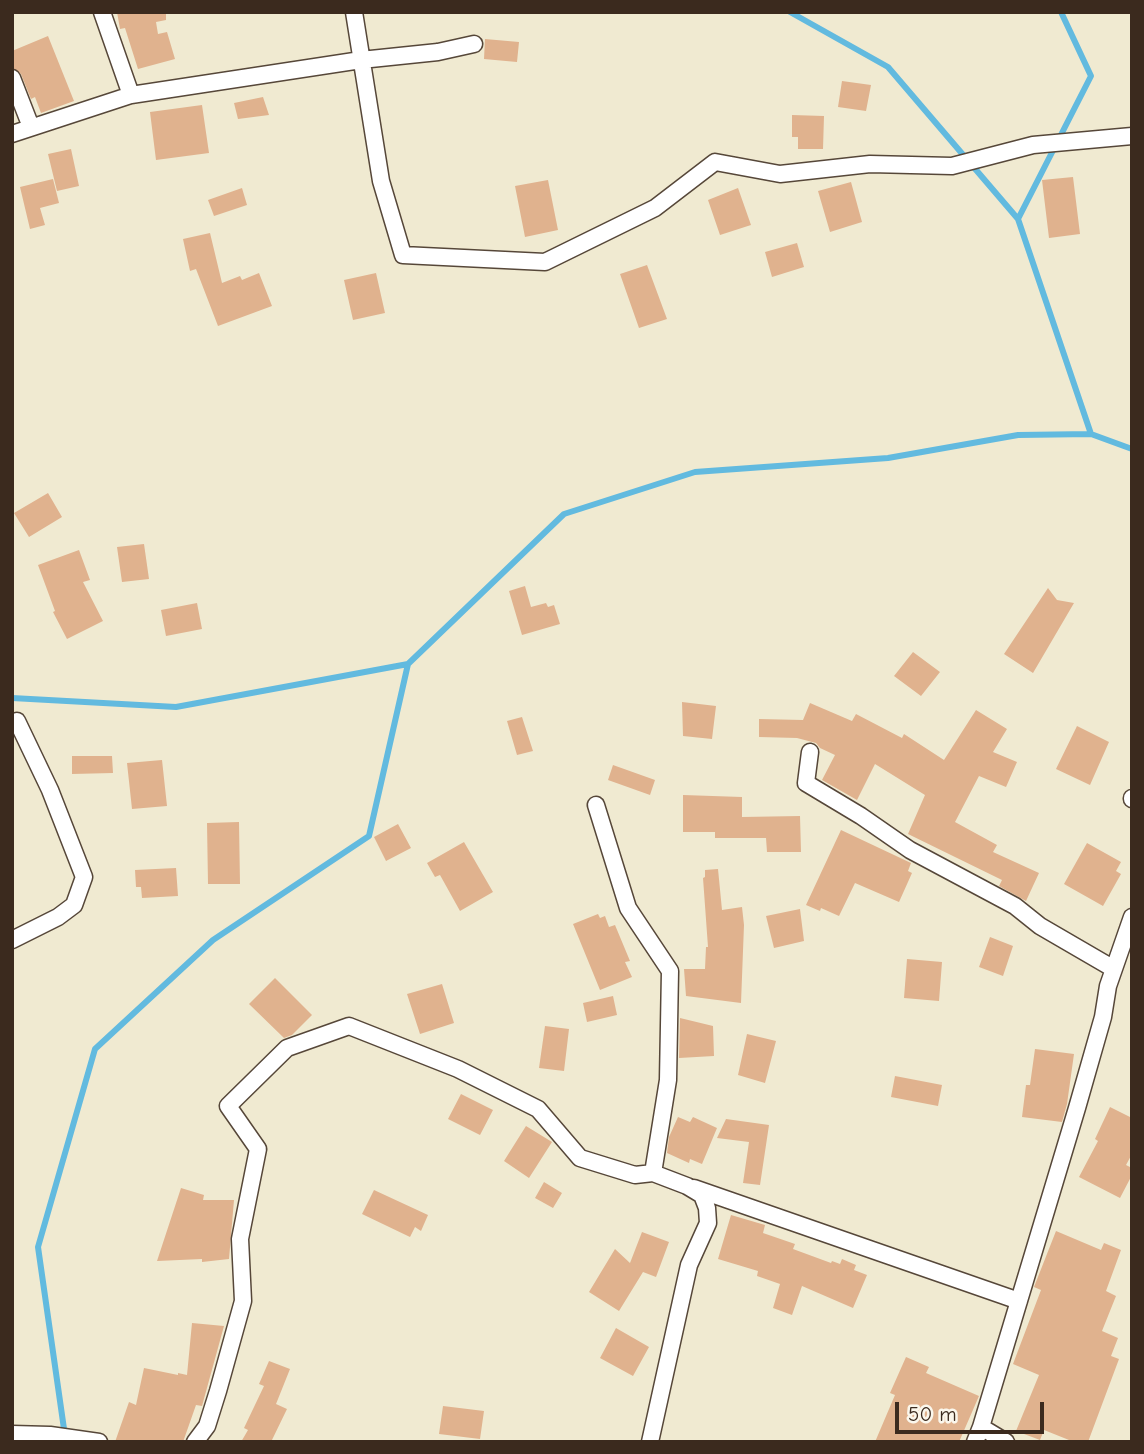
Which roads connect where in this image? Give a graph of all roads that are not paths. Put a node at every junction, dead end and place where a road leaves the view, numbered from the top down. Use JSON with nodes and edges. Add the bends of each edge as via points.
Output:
{"nodes":[{"id":1,"x":102,"y":12,"type":"edge"},
{"id":2,"x":354,"y":12,"type":"edge"},
{"id":3,"x":474,"y":44,"type":"dead end"},
{"id":4,"x":360,"y":60,"type":"junction"},
{"id":5,"x":12,"y":78,"type":"edge"},
{"id":6,"x":131,"y":95,"type":"junction"},
{"id":7,"x":31,"y":127,"type":"junction"},
{"id":8,"x":12,"y":134,"type":"edge"},
{"id":9,"x":1132,"y":136,"type":"edge"},
{"id":10,"x":17,"y":721,"type":"dead end"},
{"id":11,"x":810,"y":752,"type":"dead end"},
{"id":12,"x":596,"y":805,"type":"dead end"},
{"id":13,"x":1132,"y":917,"type":"edge"},
{"id":14,"x":12,"y":940,"type":"edge"},
{"id":15,"x":1114,"y":969,"type":"junction"},
{"id":16,"x":653,"y":1173,"type":"junction"},
{"id":17,"x":687,"y":1186,"type":"junction"},
{"id":18,"x":1019,"y":1301,"type":"junction"},
{"id":19,"x":12,"y":1434,"type":"edge"},
{"id":20,"x":978,"y":1435,"type":"edge"},
{"id":21,"x":99,"y":1442,"type":"edge"},
{"id":22,"x":195,"y":1442,"type":"edge"},
{"id":23,"x":650,"y":1442,"type":"edge"},
{"id":24,"x":1006,"y":1442,"type":"edge"}],
"edges":[{"from":1,"to":6,"type":"street"},
{"from":2,"to":4,"type":"street"},
{"from":3,"to":4,"type":"street"},
{"from":4,"to":6,"type":"street"},
{"from":4,"to":9,"type":"street","via":[[381,181],[403,255],[545,262],[655,208],[715,162],[780,174],[870,164],[952,166],[1033,145]]},
{"from":5,"to":7,"type":"street"},
{"from":6,"to":7,"type":"street"},
{"from":7,"to":8,"type":"street"},
{"from":10,"to":14,"type":"street","via":[[84,877],[74,905]]},
{"from":11,"to":15,"type":"street","via":[[806,783]]},
{"from":12,"to":16,"type":"street","via":[[628,908],[670,971],[668,1080]]},
{"from":13,"to":15,"type":"street"},
{"from":15,"to":18,"type":"street"},
{"from":16,"to":17,"type":"street"},
{"from":16,"to":22,"type":"street","via":[[635,1175],[580,1158],[538,1109],[458,1069],[349,1026],[287,1048],[228,1106],[258,1149],[240,1239],[243,1301],[215,1403]]},
{"from":17,"to":18,"type":"street"},
{"from":17,"to":23,"type":"street","via":[[702,1195],[708,1223],[689,1265]]},
{"from":18,"to":20,"type":"street"},
{"from":19,"to":21,"type":"street"},
{"from":20,"to":24,"type":"street"}]}
